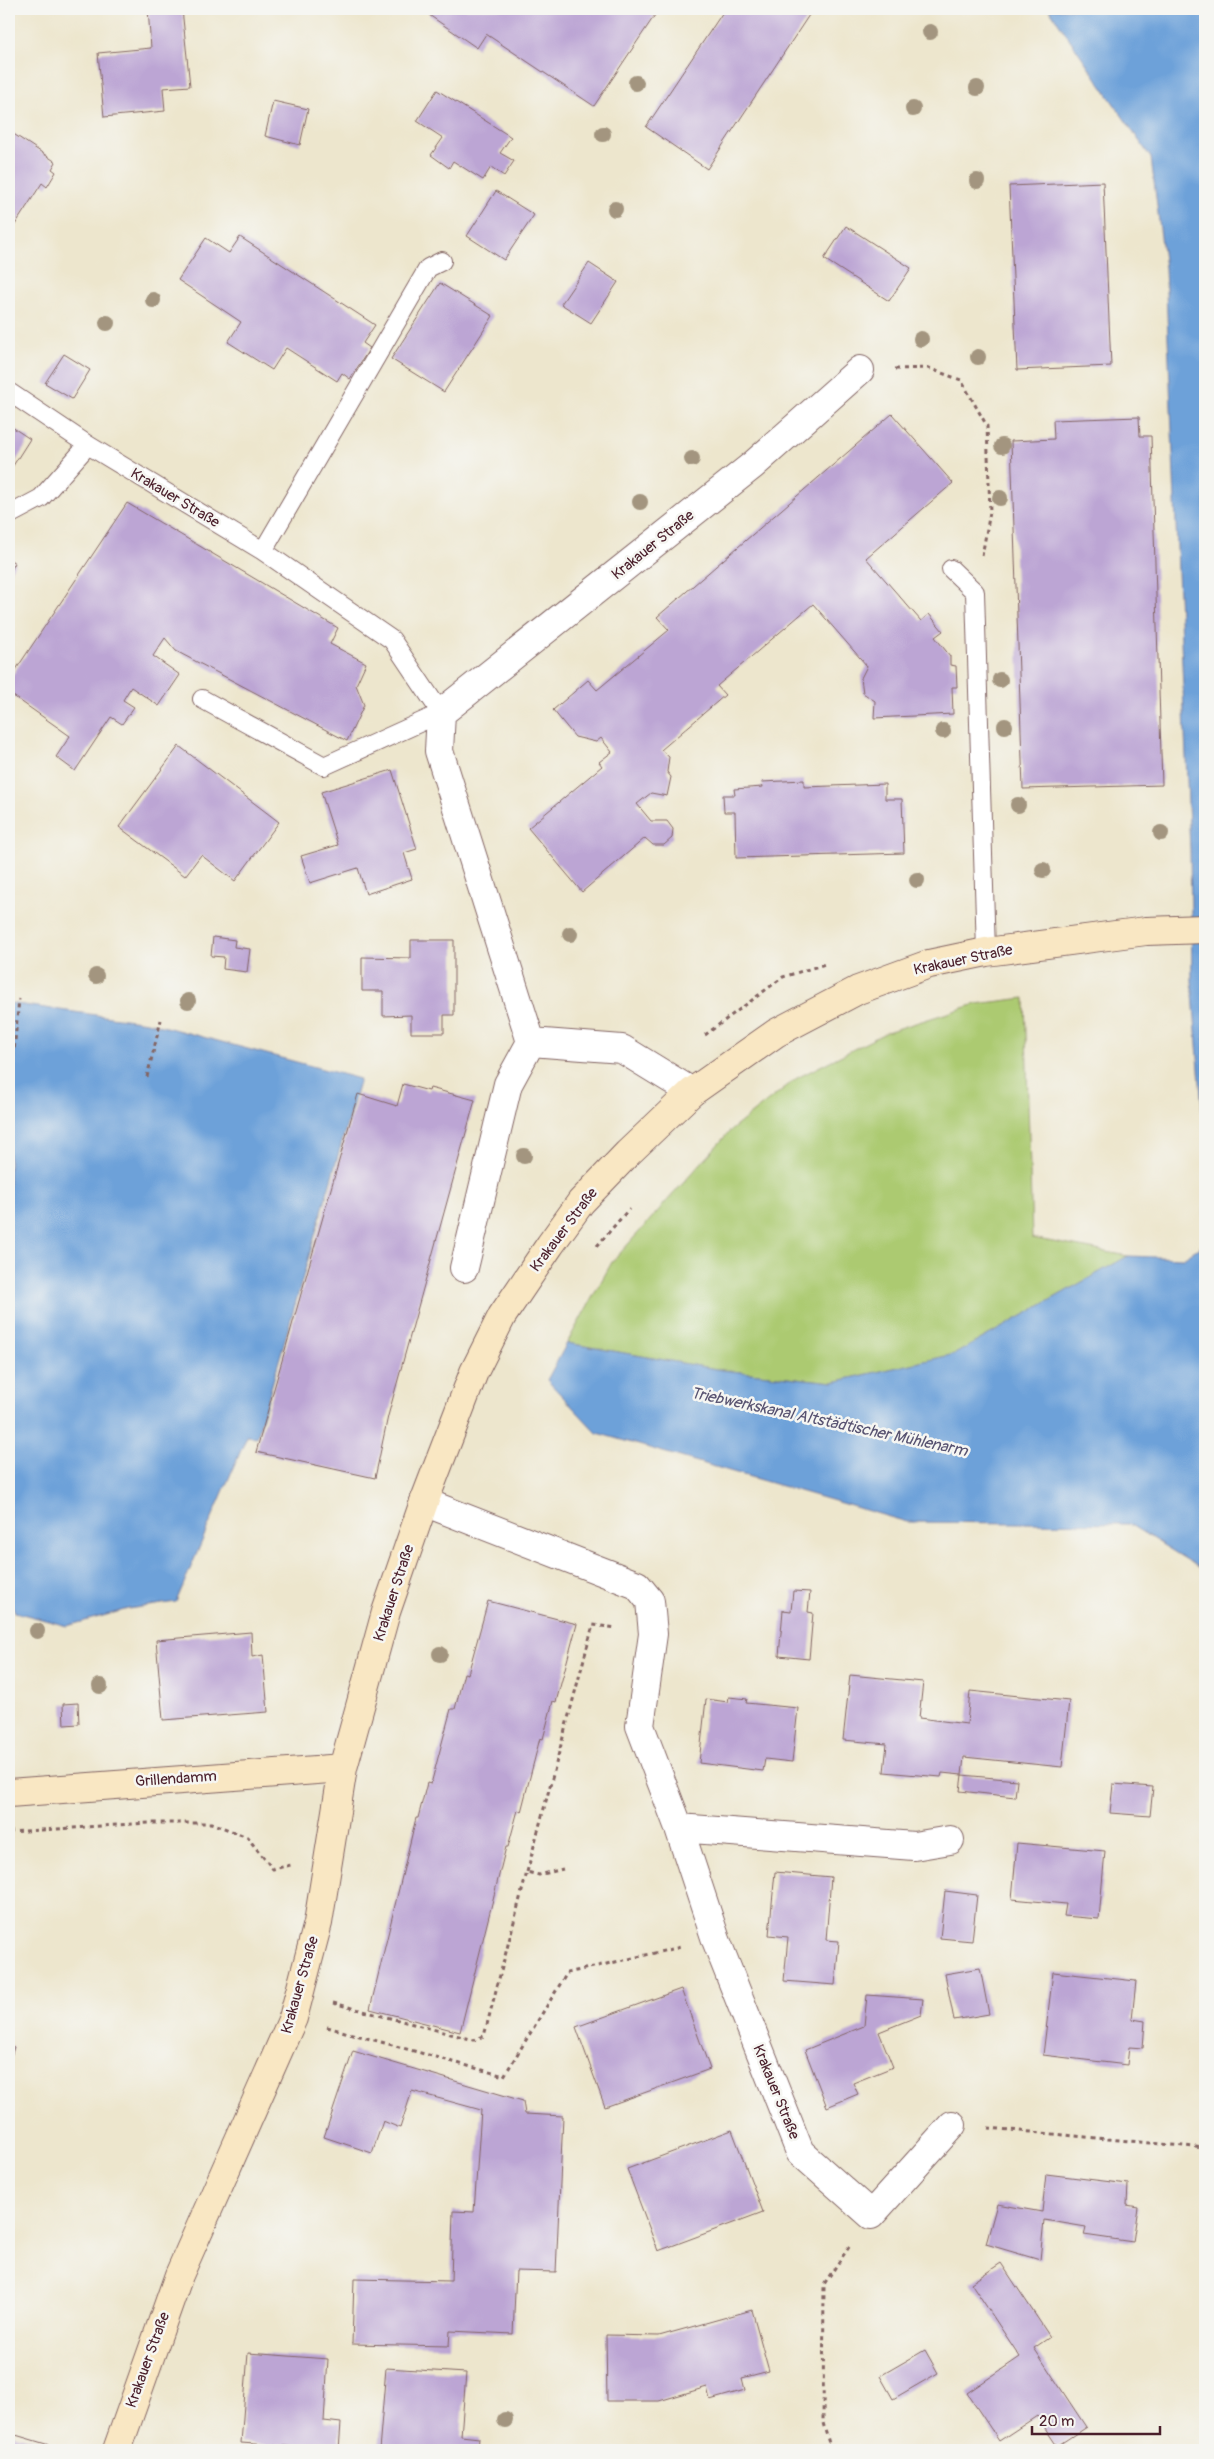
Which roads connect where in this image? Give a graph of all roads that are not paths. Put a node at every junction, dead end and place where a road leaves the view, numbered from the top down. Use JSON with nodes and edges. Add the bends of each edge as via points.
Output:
{"nodes":[{"id":1,"x":442,"y":261,"type":"dead end"},
{"id":2,"x":860,"y":370,"type":"road end"},
{"id":3,"x":9,"y":392,"type":"edge"},
{"id":4,"x":88,"y":445,"type":"junction"},
{"id":5,"x":9,"y":515,"type":"edge"},
{"id":6,"x":262,"y":551,"type":"junction"},
{"id":7,"x":951,"y":569,"type":"dead end"},
{"id":8,"x":202,"y":699,"type":"dead end"},
{"id":9,"x":442,"y":713,"type":"junction"},
{"id":10,"x":1205,"y":928,"type":"edge"},
{"id":11,"x":986,"y":952,"type":"junction"},
{"id":12,"x":532,"y":1042,"type":"junction"},
{"id":13,"x":692,"y":1092,"type":"junction"},
{"id":14,"x":464,"y":1268,"type":"dead end"},
{"id":15,"x":424,"y":1502,"type":"junction"},
{"id":16,"x":343,"y":1768,"type":"junction"},
{"id":17,"x":9,"y":1792,"type":"edge"},
{"id":18,"x":679,"y":1828,"type":"junction"},
{"id":19,"x":950,"y":1840,"type":"dead end"},
{"id":20,"x":952,"y":2125,"type":"road end"},
{"id":21,"x":117,"y":2450,"type":"edge"}],
"edges":[{"from":1,"to":6,"type":"lane","via":[[428,268]]},
{"from":2,"to":9,"type":"street","name":"Krakauer Straße","via":[[753,465]]},
{"from":3,"to":4,"type":"lane","name":"Krakauer Straße"},
{"from":4,"to":5,"type":"lane","via":[[41,498]]},
{"from":4,"to":6,"type":"lane","name":"Krakauer Straße"},
{"from":6,"to":9,"type":"lane","name":"Krakauer Straße","via":[[392,640]]},
{"from":7,"to":11,"type":"lane","via":[[974,592]]},
{"from":8,"to":9,"type":"lane","via":[[324,766]]},
{"from":9,"to":12,"type":"street","via":[[438,751]]},
{"from":10,"to":11,"type":"main road","name":"Krakauer Straße","via":[[1146,931]]},
{"from":11,"to":13,"type":"main road","name":"Krakauer Straße","via":[[929,964],[858,990],[776,1033]]},
{"from":12,"to":13,"type":"street","via":[[622,1049]]},
{"from":12,"to":14,"type":"street","via":[[508,1084]]},
{"from":13,"to":15,"type":"main road","name":"Krakauer Straße","via":[[581,1202],[502,1316],[474,1372]]},
{"from":15,"to":16,"type":"main road","name":"Krakauer Straße","via":[[386,1612]]},
{"from":15,"to":18,"type":"street","name":"Krakauer Straße","via":[[637,1585],[650,1601],[653,1634],[640,1726]]},
{"from":16,"to":17,"type":"main road","name":"Grillendamm"},
{"from":16,"to":21,"type":"main road","name":"Krakauer Straße","via":[[318,1924],[293,2018],[179,2275]]},
{"from":18,"to":19,"type":"street","via":[[914,1846]]},
{"from":18,"to":20,"type":"street","name":"Krakauer Straße","via":[[716,1940],[800,2152],[871,2215]]}]}
